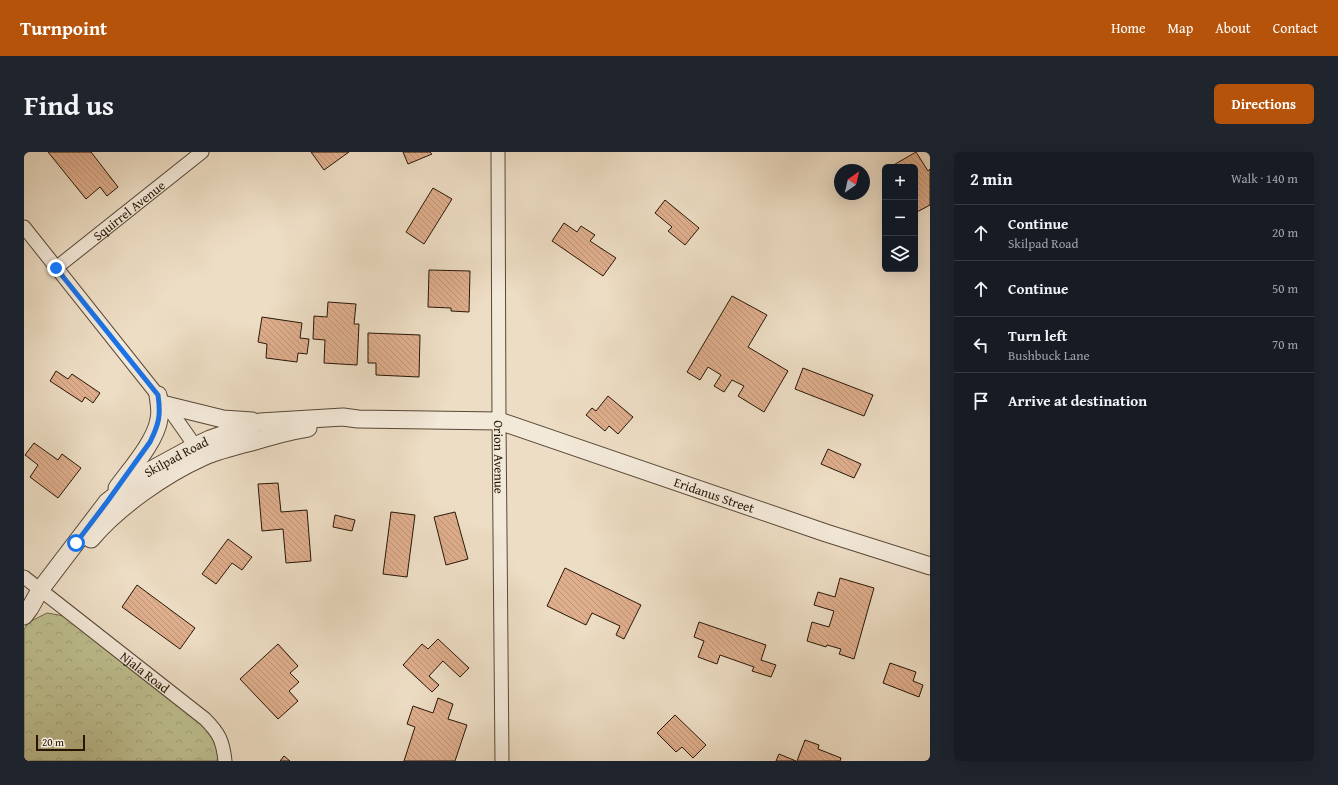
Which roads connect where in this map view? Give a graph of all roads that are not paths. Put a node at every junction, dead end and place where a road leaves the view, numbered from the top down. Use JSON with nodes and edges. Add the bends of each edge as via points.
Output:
{"nodes":[{"id":1,"x":202,"y":152,"type":"edge"},
{"id":2,"x":498,"y":152,"type":"edge"},
{"id":3,"x":24,"y":228,"type":"edge"},
{"id":4,"x":56,"y":268,"type":"junction"},
{"id":5,"x":162,"y":400,"type":"junction"},
{"id":6,"x":358,"y":419,"type":"junction"},
{"id":7,"x":499,"y":421,"type":"junction"},
{"id":8,"x":260,"y":422,"type":"junction"},
{"id":9,"x":199,"y":452,"type":"junction"},
{"id":10,"x":107,"y":502,"type":"junction"},
{"id":11,"x":930,"y":566,"type":"edge"},
{"id":12,"x":24,"y":578,"type":"edge"},
{"id":13,"x":43,"y":592,"type":"junction"},
{"id":14,"x":27,"y":612,"type":"edge"},
{"id":15,"x":225,"y":761,"type":"edge"},
{"id":16,"x":502,"y":761,"type":"edge"}],
"edges":[{"from":1,"to":4,"type":"street","name":"Squirrel Avenue"},
{"from":2,"to":7,"type":"street","name":"Orion Avenue"},
{"from":3,"to":4,"type":"street"},
{"from":4,"to":5,"type":"street"},
{"from":5,"to":8,"type":"street","via":[[223,419]]},
{"from":5,"to":9,"type":"street"},
{"from":5,"to":10,"type":"street","via":[[159,420],[150,442]]},
{"from":6,"to":7,"type":"street","name":"Skilpad Road"},
{"from":6,"to":8,"type":"street","name":"Skilpad Road","via":[[343,417]]},
{"from":6,"to":9,"type":"street","name":"Skilpad Road","via":[[344,424],[296,430]]},
{"from":7,"to":11,"type":"street","name":"Eridanus Street"},
{"from":7,"to":16,"type":"street","name":"Orion Avenue"},
{"from":8,"to":9,"type":"street","name":"Skilpad Road","via":[[210,440]]},
{"from":9,"to":10,"type":"street","name":"Skilpad Road","via":[[149,471]]},
{"from":9,"to":13,"type":"street","name":"Skilpad Road","via":[[117,514],[95,534]]},
{"from":10,"to":13,"type":"street","name":"Skilpad Road"},
{"from":12,"to":13,"type":"street","name":"Njala Road"},
{"from":13,"to":14,"type":"street","name":"Skilpad Road"},
{"from":13,"to":15,"type":"street","name":"Njala Road","via":[[215,728],[224,747]]}]}
